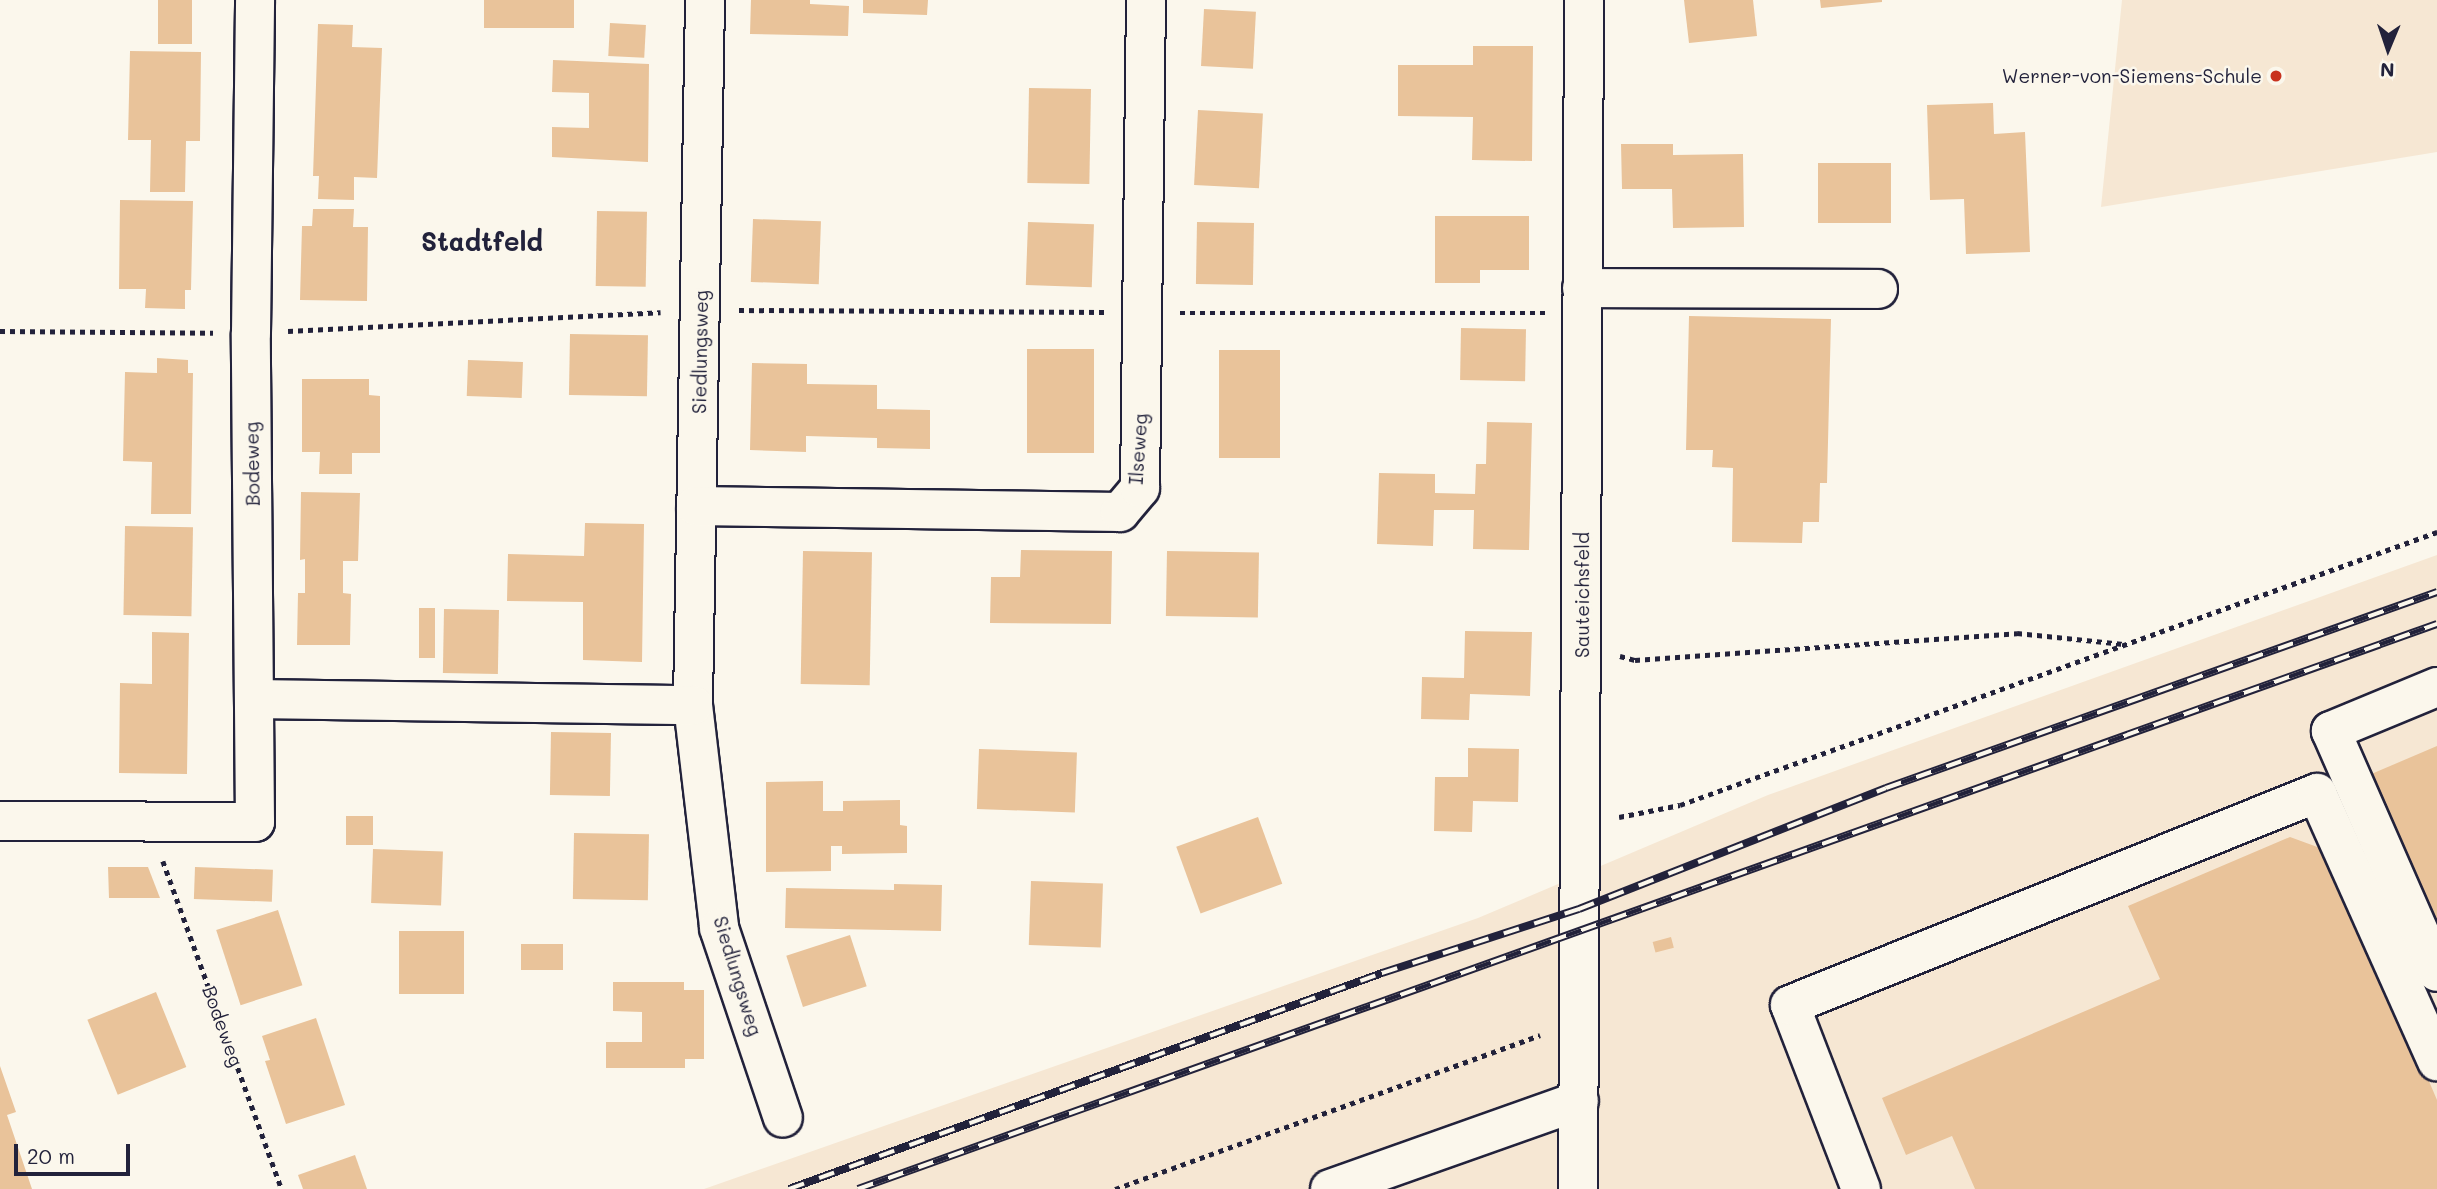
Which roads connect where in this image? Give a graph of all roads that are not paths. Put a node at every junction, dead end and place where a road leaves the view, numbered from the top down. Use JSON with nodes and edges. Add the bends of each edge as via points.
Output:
{"nodes":[{"id":1,"x":255,"y":0,"type":"edge"},
{"id":2,"x":705,"y":0,"type":"edge"},
{"id":3,"x":1146,"y":0,"type":"edge"},
{"id":4,"x":1584,"y":0,"type":"edge"},
{"id":5,"x":1878,"y":289,"type":"dead end"},
{"id":6,"x":1582,"y":300,"type":"junction"},
{"id":7,"x":696,"y":506,"type":"junction"},
{"id":8,"x":2437,"y":687,"type":"edge"},
{"id":9,"x":255,"y":699,"type":"junction"},
{"id":10,"x":693,"y":705,"type":"junction"},
{"id":11,"x":0,"y":821,"type":"edge"},
{"id":12,"x":2437,"y":972,"type":"edge"},
{"id":13,"x":2437,"y":1061,"type":"edge"},
{"id":14,"x":1579,"y":1101,"type":"junction"},
{"id":15,"x":783,"y":1118,"type":"dead end"},
{"id":16,"x":1382,"y":1180,"type":"edge"},
{"id":17,"x":1330,"y":1189,"type":"edge"},
{"id":18,"x":1578,"y":1189,"type":"edge"},
{"id":19,"x":1861,"y":1189,"type":"edge"}],
"edges":[{"from":1,"to":9,"type":"street","name":"Bodeweg","via":[[251,334]]},
{"from":2,"to":7,"type":"street","name":"Siedlungsweg"},
{"from":3,"to":7,"type":"street","name":"Ilseweg","via":[[1140,488],[1120,512]]},
{"from":4,"to":6,"type":"street","name":"Sauteichsfeld"},
{"from":5,"to":6,"type":"street"},
{"from":6,"to":14,"type":"street","name":"Sauteichsfeld"},
{"from":7,"to":10,"type":"street","name":"Siedlungsweg"},
{"from":8,"to":12,"type":"street","via":[[2331,731]]},
{"from":9,"to":10,"type":"street"},
{"from":9,"to":11,"type":"street","name":"Bodeweg","via":[[255,822]]},
{"from":10,"to":15,"type":"street","name":"Siedlungsweg","via":[[719,928]]},
{"from":13,"to":19,"type":"street","via":[[2317,793],[1790,1006]]},
{"from":14,"to":16,"type":"street"},
{"from":14,"to":18,"type":"street","name":"Sauteichsfeld"},
{"from":16,"to":17,"type":"street"}]}
